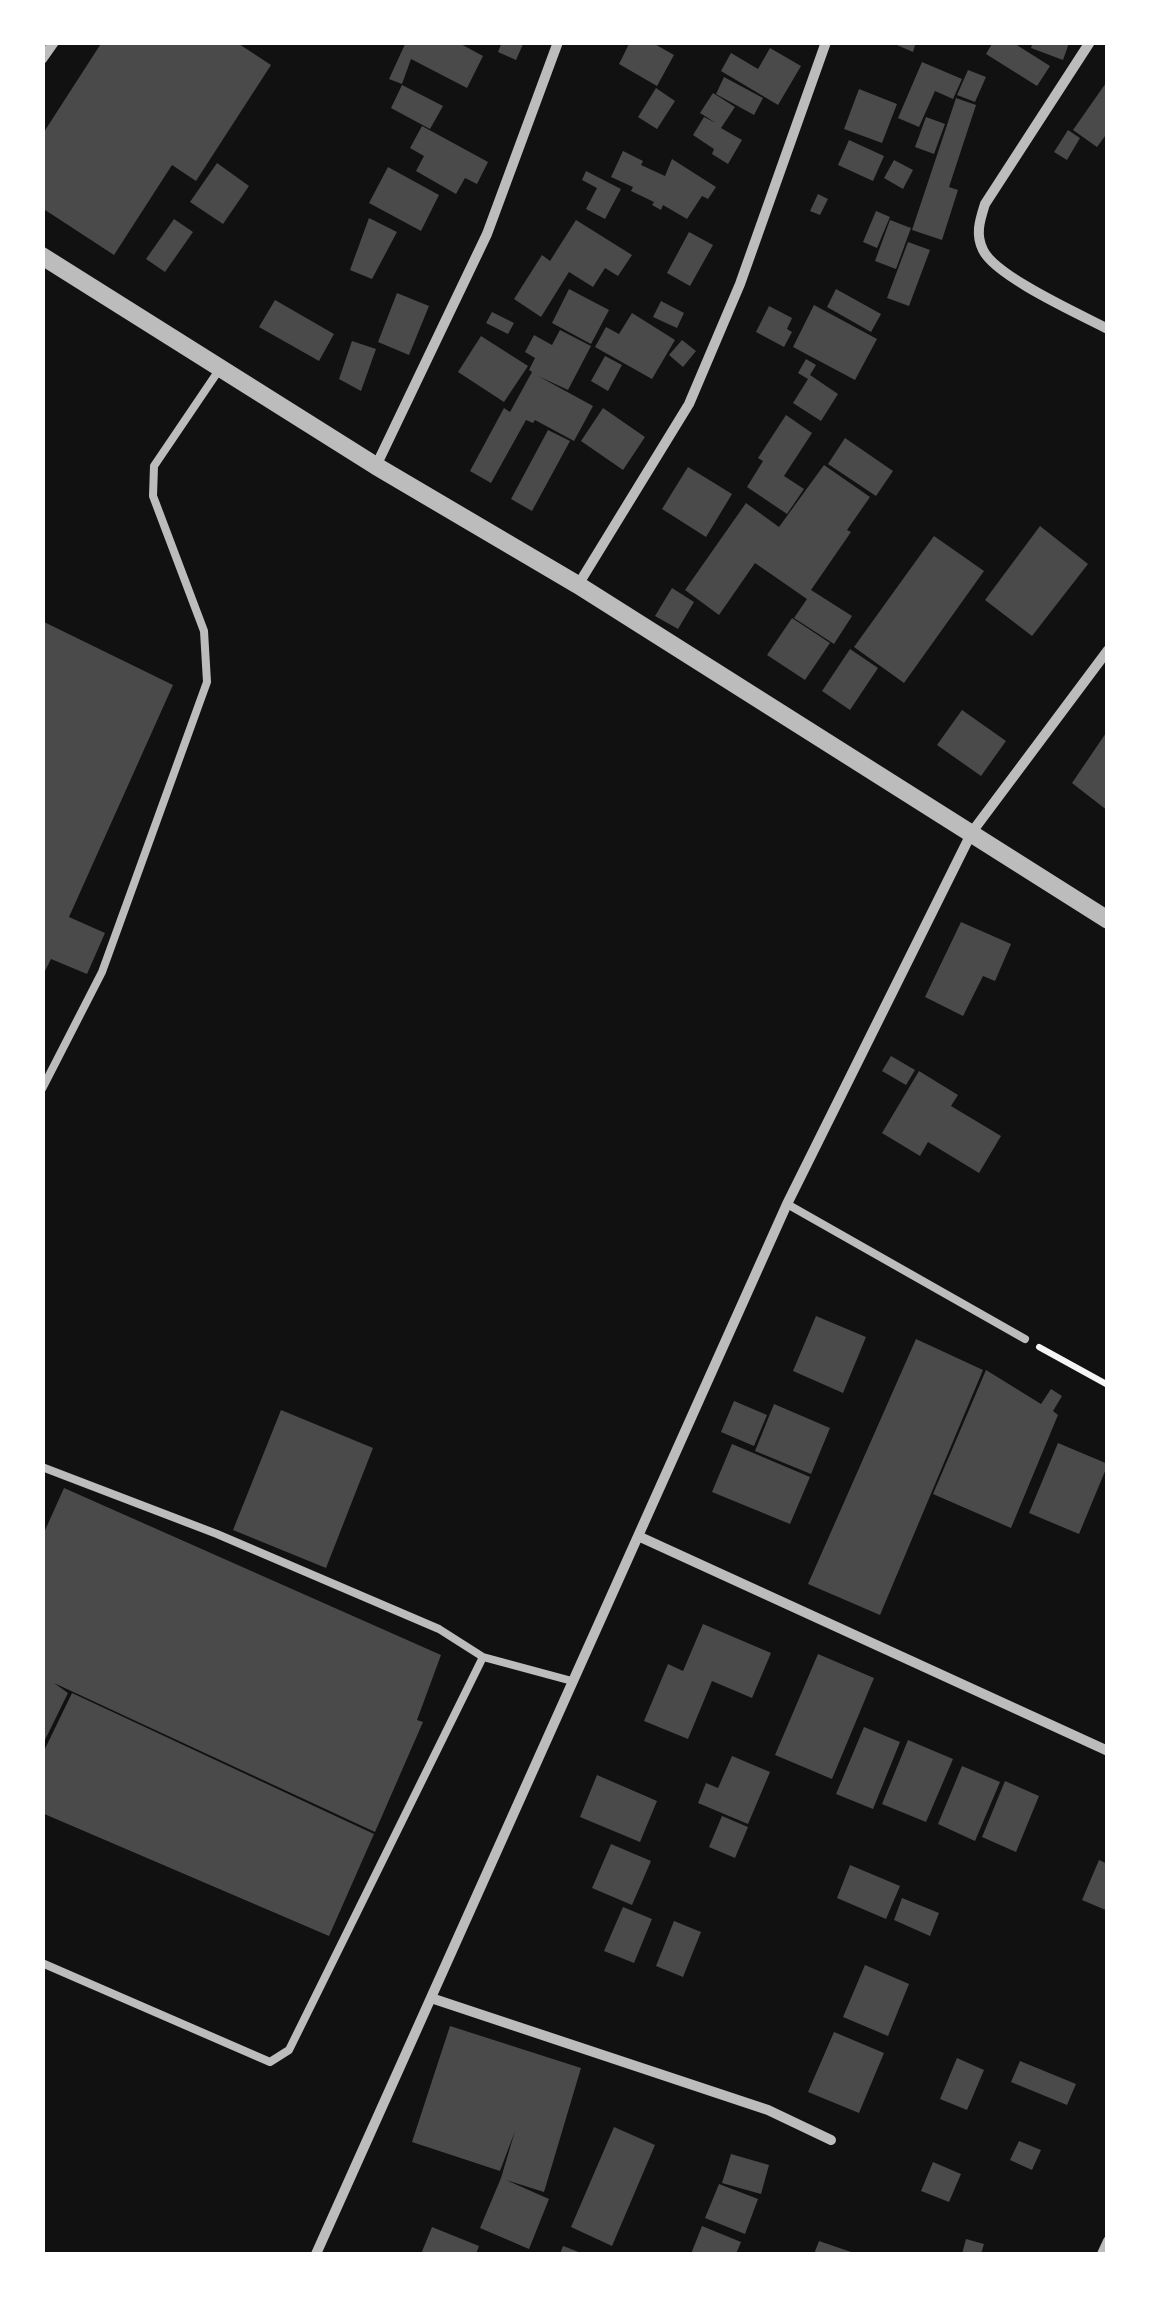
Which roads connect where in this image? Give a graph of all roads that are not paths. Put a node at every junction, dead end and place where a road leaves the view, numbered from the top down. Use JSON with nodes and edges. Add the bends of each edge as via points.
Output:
{"nodes":[{"id":1,"x":54,"y":42,"type":"edge"},
{"id":2,"x":558,"y":42,"type":"edge"},
{"id":3,"x":826,"y":42,"type":"edge"},
{"id":4,"x":1090,"y":42,"type":"edge"},
{"id":5,"x":42,"y":60,"type":"edge"},
{"id":6,"x":42,"y":256,"type":"edge"},
{"id":7,"x":1108,"y":330,"type":"edge"},
{"id":8,"x":222,"y":366,"type":"junction"},
{"id":9,"x":376,"y":466,"type":"junction"},
{"id":10,"x":578,"y":584,"type":"junction"},
{"id":11,"x":1108,"y":650,"type":"edge"},
{"id":12,"x":972,"y":832,"type":"junction"},
{"id":13,"x":1108,"y":920,"type":"edge"},
{"id":14,"x":42,"y":1089,"type":"edge"},
{"id":15,"x":788,"y":1204,"type":"junction"},
{"id":16,"x":1025,"y":1339,"type":"road end"},
{"id":17,"x":42,"y":1467,"type":"edge"},
{"id":18,"x":638,"y":1536,"type":"junction"},
{"id":19,"x":483,"y":1657,"type":"junction"},
{"id":20,"x":572,"y":1681,"type":"junction"},
{"id":21,"x":1108,"y":1750,"type":"edge"},
{"id":22,"x":42,"y":1963,"type":"edge"},
{"id":23,"x":430,"y":1998,"type":"junction"},
{"id":24,"x":831,"y":2140,"type":"dead end"},
{"id":25,"x":1108,"y":2241,"type":"edge"},
{"id":26,"x":316,"y":2254,"type":"edge"},
{"id":27,"x":1102,"y":2254,"type":"edge"}],
"edges":[{"from":1,"to":5,"type":"street"},
{"from":2,"to":9,"type":"street","via":[[487,234]]},
{"from":3,"to":10,"type":"street","via":[[740,284],[688,404]]},
{"from":4,"to":7,"type":"street","via":[[984,204],[978,229],[994,267]]},
{"from":6,"to":8,"type":"street"},
{"from":8,"to":9,"type":"street"},
{"from":8,"to":14,"type":"lane","via":[[154,466],[153,496],[204,631],[207,682],[116,939]]},
{"from":9,"to":10,"type":"street"},
{"from":10,"to":12,"type":"street"},
{"from":11,"to":12,"type":"street"},
{"from":12,"to":13,"type":"street"},
{"from":12,"to":15,"type":"street"},
{"from":15,"to":16,"type":"lane"},
{"from":15,"to":18,"type":"street"},
{"from":17,"to":19,"type":"lane","via":[[320,1578],[439,1630]]},
{"from":18,"to":20,"type":"street"},
{"from":18,"to":21,"type":"street"},
{"from":19,"to":20,"type":"lane"},
{"from":19,"to":22,"type":"lane","via":[[289,2050],[279,2058],[270,2062]]},
{"from":20,"to":23,"type":"street"},
{"from":23,"to":24,"type":"street","via":[[768,2110]]},
{"from":23,"to":26,"type":"street"},
{"from":25,"to":27,"type":"street"}]}
